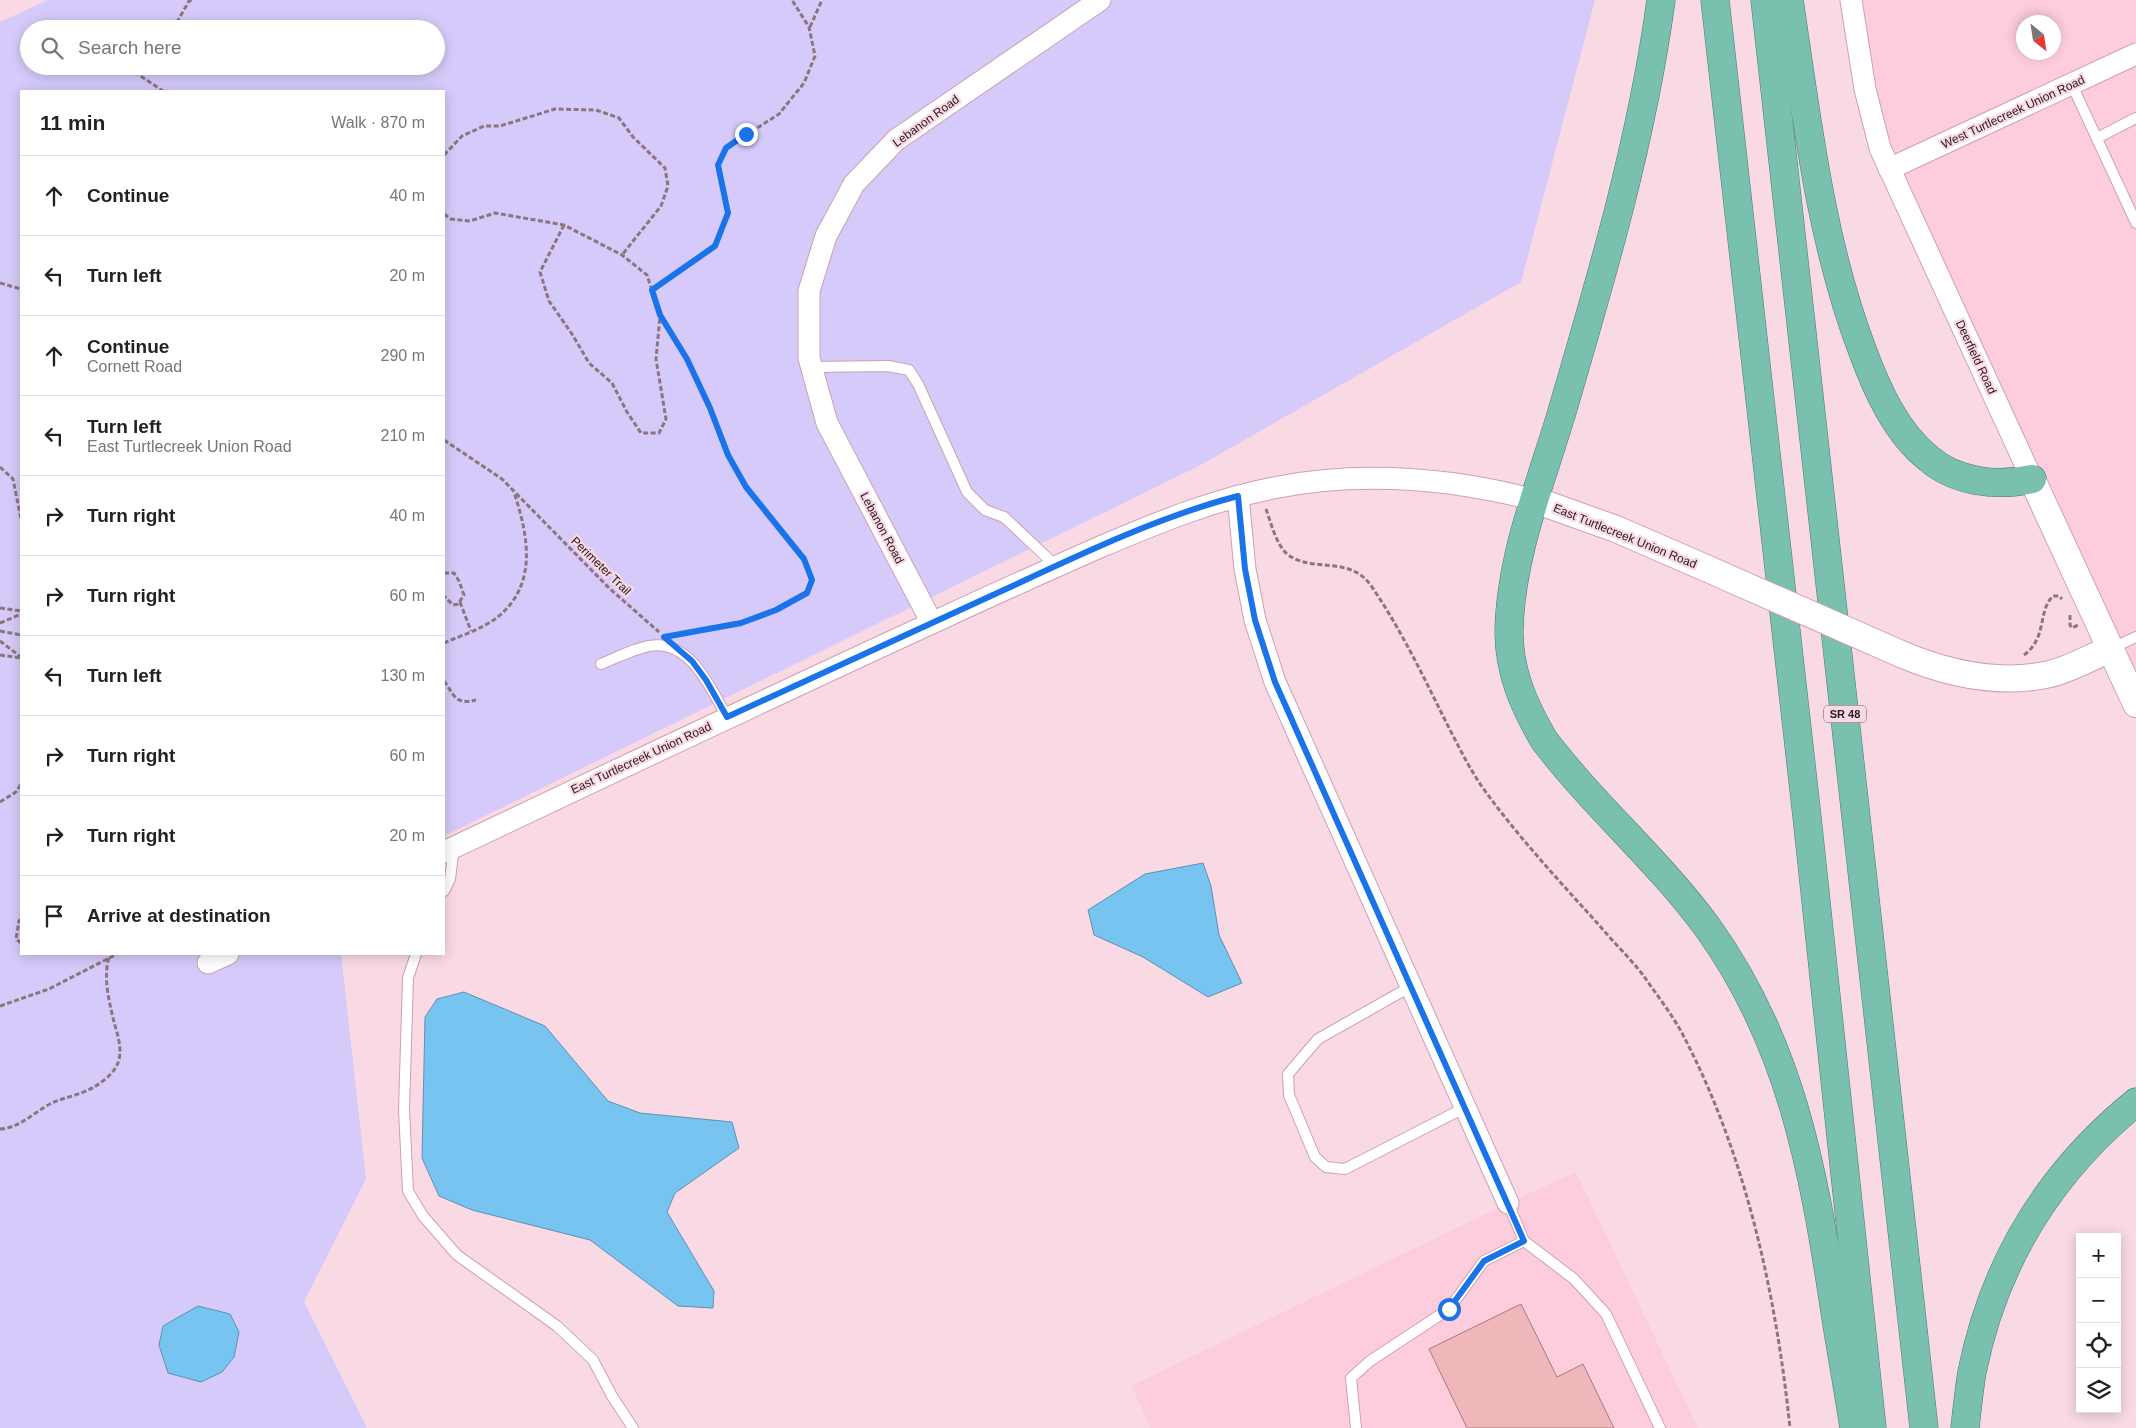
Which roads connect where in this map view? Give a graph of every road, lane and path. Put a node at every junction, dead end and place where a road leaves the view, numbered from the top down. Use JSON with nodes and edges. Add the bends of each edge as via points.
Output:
{"nodes":[{"id":1,"x":192,"y":0,"type":"edge"},
{"id":2,"x":792,"y":0,"type":"edge"},
{"id":3,"x":822,"y":0,"type":"edge"},
{"id":4,"x":1100,"y":0,"type":"edge"},
{"id":5,"x":1661,"y":0,"type":"edge"},
{"id":6,"x":1715,"y":0,"type":"edge"},
{"id":7,"x":1765,"y":0,"type":"edge"},
{"id":8,"x":1789,"y":0,"type":"edge"},
{"id":9,"x":1851,"y":0,"type":"edge"},
{"id":10,"x":178,"y":20,"type":"edge"},
{"id":11,"x":809,"y":27,"type":"junction"},
{"id":12,"x":2136,"y":54,"type":"edge"},
{"id":13,"x":139,"y":75,"type":"edge"},
{"id":14,"x":2072,"y":85,"type":"junction"},
{"id":15,"x":162,"y":90,"type":"edge"},
{"id":16,"x":2136,"y":118,"type":"edge"},
{"id":17,"x":2097,"y":138,"type":"junction"},
{"id":18,"x":445,"y":154,"type":"edge"},
{"id":19,"x":1889,"y":169,"type":"junction"},
{"id":20,"x":445,"y":215,"type":"edge"},
{"id":21,"x":2136,"y":223,"type":"edge"},
{"id":22,"x":564,"y":226,"type":"junction"},
{"id":23,"x":622,"y":255,"type":"junction"},
{"id":24,"x":0,"y":283,"type":"edge"},
{"id":25,"x":20,"y":289,"type":"edge"},
{"id":26,"x":652,"y":290,"type":"junction"},
{"id":27,"x":660,"y":315,"type":"junction"},
{"id":28,"x":811,"y":367,"type":"junction"},
{"id":29,"x":445,"y":441,"type":"edge"},
{"id":30,"x":0,"y":467,"type":"edge"},
{"id":31,"x":2032,"y":479,"type":"junction"},
{"id":32,"x":1261,"y":491,"type":"junction"},
{"id":33,"x":514,"y":492,"type":"junction"},
{"id":34,"x":1238,"y":496,"type":"junction"},
{"id":35,"x":1535,"y":500,"type":"junction"},
{"id":36,"x":20,"y":514,"type":"edge"},
{"id":37,"x":1056,"y":566,"type":"junction"},
{"id":38,"x":445,"y":573,"type":"edge"},
{"id":39,"x":445,"y":597,"type":"edge"},
{"id":40,"x":460,"y":602,"type":"junction"},
{"id":41,"x":2068,"y":604,"type":"dead end"},
{"id":42,"x":0,"y":608,"type":"edge"},
{"id":43,"x":2069,"y":609,"type":"dead end"},
{"id":44,"x":20,"y":612,"type":"edge"},
{"id":45,"x":20,"y":613,"type":"edge"},
{"id":46,"x":2096,"y":617,"type":"junction"},
{"id":47,"x":0,"y":623,"type":"edge"},
{"id":48,"x":932,"y":623,"type":"junction"},
{"id":49,"x":0,"y":631,"type":"edge"},
{"id":50,"x":471,"y":632,"type":"junction"},
{"id":51,"x":20,"y":634,"type":"edge"},
{"id":52,"x":664,"y":637,"type":"junction"},
{"id":53,"x":2136,"y":637,"type":"edge"},
{"id":54,"x":0,"y":641,"type":"edge"},
{"id":55,"x":445,"y":643,"type":"edge"},
{"id":56,"x":2110,"y":648,"type":"junction"},
{"id":57,"x":679,"y":651,"type":"junction"},
{"id":58,"x":0,"y":655,"type":"edge"},
{"id":59,"x":20,"y":656,"type":"edge"},
{"id":60,"x":20,"y":657,"type":"edge"},
{"id":61,"x":2022,"y":657,"type":"dead end"},
{"id":62,"x":601,"y":664,"type":"dead end"},
{"id":63,"x":445,"y":682,"type":"edge"},
{"id":64,"x":476,"y":700,"type":"dead end"},
{"id":65,"x":2136,"y":704,"type":"edge"},
{"id":66,"x":727,"y":717,"type":"junction"},
{"id":67,"x":20,"y":786,"type":"edge"},
{"id":68,"x":0,"y":802,"type":"edge"},
{"id":69,"x":449,"y":850,"type":"edge"},
{"id":70,"x":445,"y":890,"type":"edge"},
{"id":71,"x":20,"y":920,"type":"edge"},
{"id":72,"x":20,"y":942,"type":"edge"},
{"id":73,"x":114,"y":955,"type":"edge"},
{"id":74,"x":226,"y":955,"type":"edge"},
{"id":75,"x":416,"y":955,"type":"edge"},
{"id":76,"x":109,"y":957,"type":"junction"},
{"id":77,"x":208,"y":963,"type":"dead end"},
{"id":78,"x":1410,"y":987,"type":"junction"},
{"id":79,"x":0,"y":1006,"type":"edge"},
{"id":80,"x":2136,"y":1102,"type":"edge"},
{"id":81,"x":1466,"y":1107,"type":"junction"},
{"id":82,"x":0,"y":1128,"type":"edge"},
{"id":83,"x":1508,"y":1203,"type":"joint"},
{"id":84,"x":1524,"y":1241,"type":"junction"},
{"id":85,"x":633,"y":1428,"type":"edge"},
{"id":86,"x":1356,"y":1428,"type":"edge"},
{"id":87,"x":1660,"y":1428,"type":"edge"},
{"id":88,"x":1790,"y":1428,"type":"edge"},
{"id":89,"x":1854,"y":1428,"type":"edge"},
{"id":90,"x":1872,"y":1428,"type":"edge"},
{"id":91,"x":1924,"y":1428,"type":"edge"},
{"id":92,"x":1965,"y":1428,"type":"edge"}],
"edges":[{"from":1,"to":10,"type":"path"},
{"from":2,"to":11,"type":"path"},
{"from":3,"to":11,"type":"path"},
{"from":4,"to":28,"type":"street","name":"Lebanon Road","via":[[896,140],[854,184],[826,236],[810,291]]},
{"from":5,"to":35,"type":"highway","via":[[1653,61],[1636,137]]},
{"from":6,"to":90,"type":"highway"},
{"from":7,"to":91,"type":"highway","number":"SR 48"},
{"from":8,"to":31,"type":"highway","via":[[1815,167],[1840,286],[1871,372],[1888,408],[1919,450],[1950,472],[2001,484]]},
{"from":9,"to":19,"type":"street","name":"Deerfield Road","via":[[1865,89],[1880,148]]},
{"from":11,"to":26,"type":"path","via":[[815,56],[804,83],[779,114],[726,148],[718,165],[728,213],[715,246]]},
{"from":12,"to":14,"type":"street","name":"West Turtlecreek Union Road"},
{"from":13,"to":15,"type":"path"},
{"from":14,"to":17,"type":"lane"},
{"from":14,"to":19,"type":"street","name":"West Turtlecreek Union Road"},
{"from":16,"to":17,"type":"lane"},
{"from":17,"to":21,"type":"lane"},
{"from":18,"to":23,"type":"path","via":[[462,136],[484,126],[500,126],[555,109],[596,110],[619,118],[633,137],[665,168],[668,186],[662,206]]},
{"from":19,"to":31,"type":"street","name":"Deerfield Road"},
{"from":20,"to":22,"type":"path","via":[[451,219],[470,221],[495,213]]},
{"from":22,"to":23,"type":"path"},
{"from":22,"to":27,"type":"path","via":[[540,272],[549,301],[589,363],[612,383],[642,433],[659,433],[666,419],[656,360]]},
{"from":23,"to":26,"type":"path","via":[[646,276]]},
{"from":24,"to":25,"type":"path"},
{"from":26,"to":27,"type":"path"},
{"from":27,"to":52,"type":"path","via":[[687,359],[728,455],[746,487],[804,559],[812,580],[807,593],[776,610],[741,623]]},
{"from":28,"to":37,"type":"lane","via":[[888,366],[909,370],[967,492],[984,510],[1004,517]]},
{"from":28,"to":48,"type":"street","name":"Lebanon Road","via":[[827,423]]},
{"from":29,"to":33,"type":"path","name":"Perimeter Trail","via":[[502,479]]},
{"from":30,"to":36,"type":"path","via":[[13,479]]},
{"from":31,"to":46,"type":"street","name":"Deerfield Road"},
{"from":32,"to":34,"type":"street","name":"East Turtlecreek Union Road"},
{"from":32,"to":35,"type":"street","name":"East Turtlecreek Union Road","via":[[1323,481],[1388,478],[1453,484]]},
{"from":32,"to":88,"type":"path","via":[[1266,511],[1287,554],[1311,563],[1345,566],[1370,584],[1401,634],[1470,769],[1533,851],[1641,973],[1682,1033],[1713,1098],[1746,1196],[1783,1359]]},
{"from":33,"to":50,"type":"path","name":"Perimeter Trail","via":[[528,550],[525,576],[514,600],[498,616]]},
{"from":33,"to":52,"type":"path","name":"Perimeter Trail","via":[[609,588]]},
{"from":34,"to":37,"type":"street","name":"East Turtlecreek Union Road","via":[[1159,522]]},
{"from":34,"to":78,"type":"street","via":[[1245,569],[1255,620],[1275,682]]},
{"from":35,"to":56,"type":"street","name":"East Turtlecreek Union Road","bridge":true,"via":[[1616,529],[1901,654],[1955,673],[2024,678],[2066,668]]},
{"from":35,"to":89,"type":"highway","via":[[1513,590],[1509,630],[1513,669],[1520,694],[1530,718],[1552,750],[1675,887],[1707,928],[1736,972],[1768,1033],[1808,1154]]},
{"from":37,"to":48,"type":"street","name":"East Turtlecreek Union Road"},
{"from":38,"to":40,"type":"path","via":[[457,576],[464,595]]},
{"from":39,"to":40,"type":"path","via":[[453,605]]},
{"from":40,"to":50,"type":"path"},
{"from":41,"to":61,"type":"path","via":[[2059,596],[2053,596],[2046,603],[2041,632],[2034,646]]},
{"from":42,"to":44,"type":"path"},
{"from":43,"to":46,"type":"path","via":[[2072,628]]},
{"from":45,"to":47,"type":"path"},
{"from":46,"to":56,"type":"street","name":"Deerfield Road"},
{"from":48,"to":66,"type":"street","name":"East Turtlecreek Union Road"},
{"from":49,"to":51,"type":"path"},
{"from":50,"to":55,"type":"path","name":"Perimeter Trail"},
{"from":52,"to":57,"type":"path","name":"Perimeter Trail"},
{"from":53,"to":56,"type":"lane"},
{"from":54,"to":59,"type":"path"},
{"from":56,"to":65,"type":"street","name":"Deerfield Road"},
{"from":57,"to":62,"type":"lane","via":[[665,646],[649,646]]},
{"from":57,"to":66,"type":"lane","via":[[692,661],[706,680]]},
{"from":58,"to":60,"type":"path"},
{"from":63,"to":64,"type":"path","via":[[461,702]]},
{"from":66,"to":69,"type":"street","name":"East Turtlecreek Union Road"},
{"from":67,"to":68,"type":"path"},
{"from":69,"to":70,"type":"lane","via":[[450,879]]},
{"from":71,"to":72,"type":"path","via":[[16,939]]},
{"from":73,"to":76,"type":"path"},
{"from":74,"to":77,"type":"street"},
{"from":75,"to":85,"type":"lane","via":[[408,978],[404,1101],[408,1191],[423,1216],[457,1255],[557,1326],[593,1360]]},
{"from":76,"to":79,"type":"path","via":[[49,989]]},
{"from":76,"to":82,"type":"path","via":[[107,983],[120,1050],[119,1061],[110,1075],[92,1088],[54,1102],[20,1124]]},
{"from":78,"to":81,"type":"street"},
{"from":78,"to":81,"type":"lane","via":[[1318,1039],[1288,1074],[1288,1095],[1316,1157],[1326,1167],[1345,1169]]},
{"from":80,"to":92,"type":"highway","via":[[2064,1172],[2034,1214],[2015,1249],[1985,1321],[1972,1372]]},
{"from":81,"to":83,"type":"street"},
{"from":83,"to":84,"type":"lane"},
{"from":84,"to":86,"type":"lane","via":[[1484,1261],[1449,1309],[1370,1361],[1351,1378]]},
{"from":84,"to":87,"type":"lane","via":[[1574,1278],[1606,1314]]}]}
